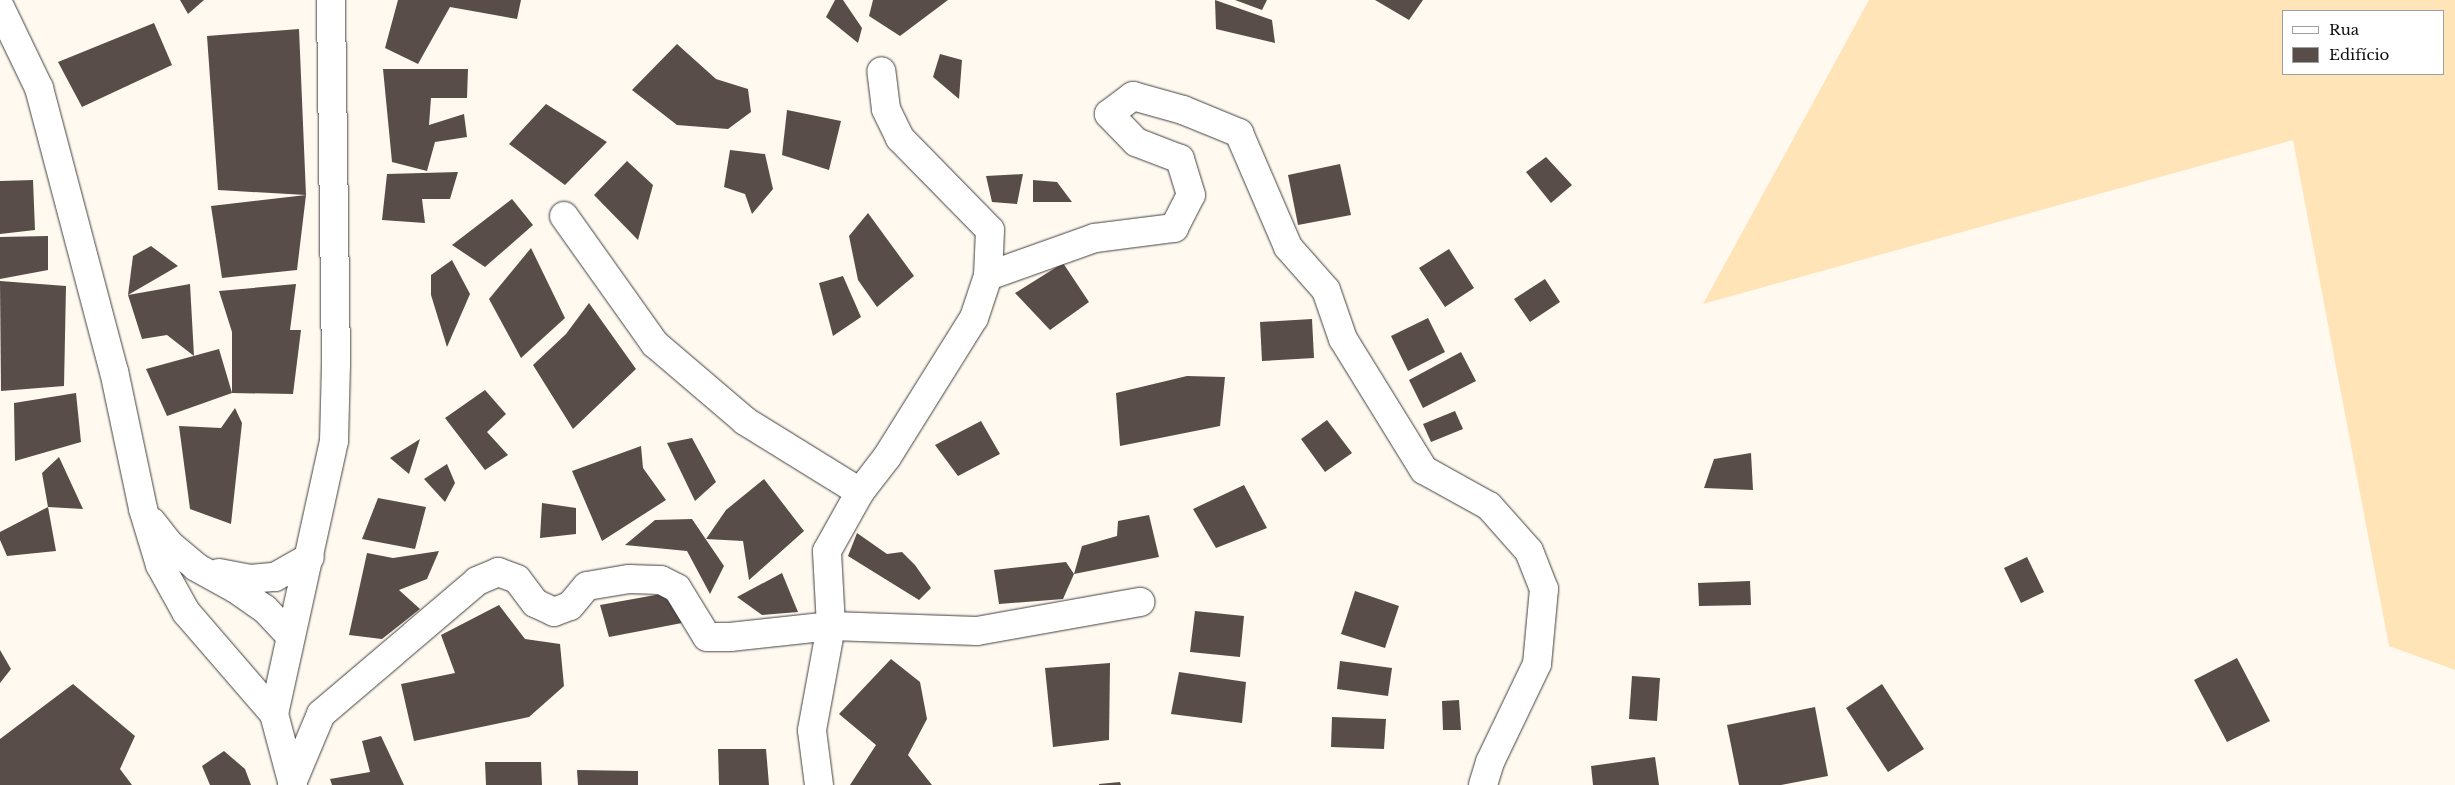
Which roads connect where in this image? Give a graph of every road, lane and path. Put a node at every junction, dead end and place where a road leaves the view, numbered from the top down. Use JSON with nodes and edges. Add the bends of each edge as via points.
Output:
{"nodes":[{"id":1,"x":331,"y":0,"type":"edge"},
{"id":2,"x":0,"y":7,"type":"edge"},
{"id":3,"x":881,"y":71,"type":"dead end"},
{"id":4,"x":564,"y":216,"type":"dead end"},
{"id":5,"x":988,"y":276,"type":"junction"},
{"id":6,"x":860,"y":492,"type":"junction"},
{"id":7,"x":142,"y":509,"type":"junction"},
{"id":8,"x":310,"y":557,"type":"junction"},
{"id":9,"x":196,"y":567,"type":"junction"},
{"id":10,"x":1140,"y":602,"type":"dead end"},
{"id":11,"x":831,"y":626,"type":"junction"},
{"id":12,"x":290,"y":636,"type":"junction"},
{"id":13,"x":274,"y":714,"type":"junction"},
{"id":14,"x":292,"y":784,"type":"edge"},
{"id":15,"x":819,"y":785,"type":"edge"},
{"id":16,"x":1482,"y":785,"type":"edge"}],
"edges":[{"from":1,"to":8,"type":"street","via":[[336,362],[334,441]]},
{"from":2,"to":7,"type":"street","via":[[39,88],[114,371]]},
{"from":3,"to":5,"type":"street","via":[[886,109],[900,138],[990,230]]},
{"from":4,"to":6,"type":"street","via":[[655,344],[745,421]]},
{"from":5,"to":6,"type":"street","via":[[974,318],[887,457]]},
{"from":5,"to":16,"type":"street","via":[[1095,238],[1174,228],[1191,196],[1180,159],[1136,142],[1109,114],[1133,96],[1183,110],[1239,133],[1288,247],[1326,290],[1343,339],[1424,470],[1490,506],[1529,551],[1544,589],[1537,664]]},
{"from":6,"to":11,"type":"street","via":[[827,552]]},
{"from":7,"to":9,"type":"street","via":[[169,544]]},
{"from":7,"to":13,"type":"street","via":[[160,565],[186,612]]},
{"from":8,"to":9,"type":"street","via":[[275,577],[250,580]]},
{"from":8,"to":12,"type":"street"},
{"from":9,"to":12,"type":"street","via":[[265,610]]},
{"from":10,"to":11,"type":"street","via":[[976,631]]},
{"from":11,"to":14,"type":"street","via":[[707,637],[677,588],[661,580],[629,579],[587,586],[570,606],[554,612],[535,603],[517,579],[498,572],[477,582],[321,714]]},
{"from":11,"to":15,"type":"street","via":[[812,730]]},
{"from":12,"to":13,"type":"street"},
{"from":13,"to":14,"type":"street"}]}
